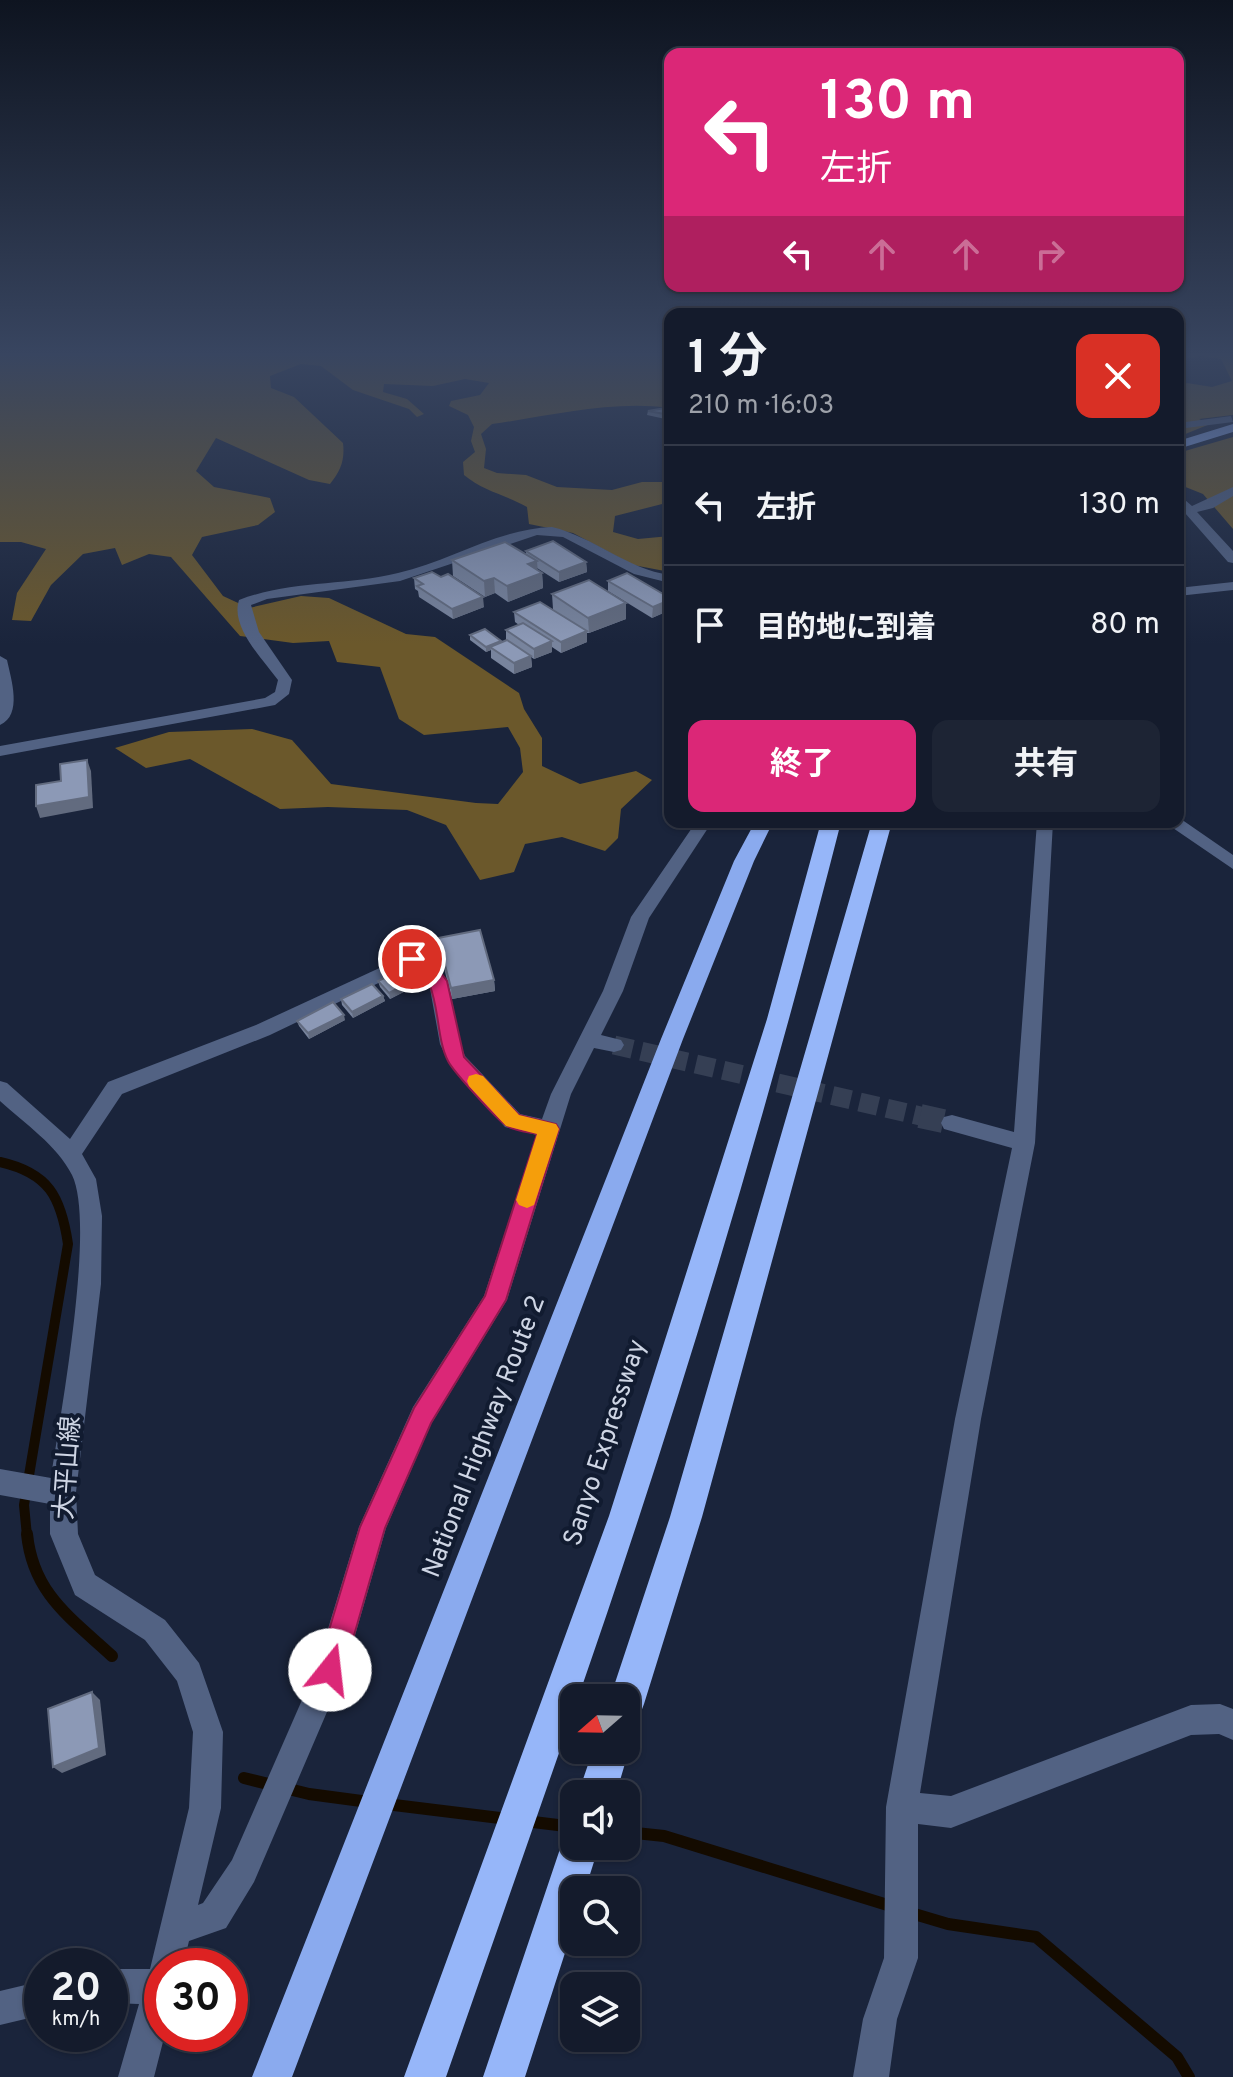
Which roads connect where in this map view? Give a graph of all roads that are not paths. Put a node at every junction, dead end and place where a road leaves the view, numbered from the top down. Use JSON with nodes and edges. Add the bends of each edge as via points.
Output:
{"nodes":[{"id":1,"x":1233,"y":491,"type":"edge"},
{"id":2,"x":1184,"y":504,"type":"edge"},
{"id":3,"x":1190,"y":510,"type":"junction"},
{"id":4,"x":1233,"y":559,"type":"edge"},
{"id":5,"x":664,"y":579,"type":"edge"},
{"id":6,"x":1233,"y":586,"type":"edge"},
{"id":7,"x":1184,"y":591,"type":"edge"},
{"id":8,"x":0,"y":660,"type":"edge"},
{"id":9,"x":0,"y":720,"type":"edge"},
{"id":10,"x":0,"y":751,"type":"edge"},
{"id":11,"x":700,"y":828,"type":"edge"},
{"id":12,"x":761,"y":828,"type":"edge"},
{"id":13,"x":829,"y":828,"type":"edge"},
{"id":14,"x":880,"y":828,"type":"edge"},
{"id":15,"x":1045,"y":828,"type":"edge"},
{"id":16,"x":1184,"y":828,"type":"edge"},
{"id":17,"x":1233,"y":863,"type":"edge"},
{"id":18,"x":589,"y":1039,"type":"junction"},
{"id":19,"x":614,"y":1045,"type":"tunnel mouth"},
{"id":20,"x":0,"y":1089,"type":"edge"},
{"id":21,"x":952,"y":1123,"type":"tunnel mouth"},
{"id":22,"x":549,"y":1129,"type":"junction"},
{"id":23,"x":1024,"y":1143,"type":"junction"},
{"id":24,"x":70,"y":1152,"type":"junction"},
{"id":25,"x":5,"y":1483,"type":"edge"},
{"id":26,"x":52,"y":1492,"type":"junction"},
{"id":27,"x":632,"y":1684,"type":"edge"},
{"id":28,"x":1233,"y":1725,"type":"edge"},
{"id":29,"x":902,"y":1807,"type":"junction"},
{"id":30,"x":575,"y":1860,"type":"edge"},
{"id":31,"x":176,"y":1929,"type":"junction"},
{"id":32,"x":171,"y":1948,"type":"edge"},
{"id":33,"x":24,"y":2002,"type":"edge"},
{"id":34,"x":0,"y":2008,"type":"edge"},
{"id":35,"x":144,"y":2048,"type":"edge"},
{"id":36,"x":136,"y":2077,"type":"edge"},
{"id":37,"x":272,"y":2077,"type":"edge"},
{"id":38,"x":425,"y":2077,"type":"edge"},
{"id":39,"x":504,"y":2077,"type":"edge"},
{"id":40,"x":871,"y":2077,"type":"edge"}],
"edges":[{"from":1,"to":3,"type":"street"},
{"from":2,"to":3,"type":"street"},
{"from":3,"to":4,"type":"street"},
{"from":5,"to":10,"type":"street","via":[[625,567],[566,534],[535,531],[404,577],[267,593],[244,603],[242,611],[285,680],[282,694],[270,702]]},
{"from":6,"to":7,"type":"street"},
{"from":8,"to":9,"type":"street","via":[[7,701]]},
{"from":11,"to":18,"type":"street","via":[[640,917]]},
{"from":12,"to":37,"type":"highway","name":"National Highway Route 2","via":[[666,1054]]},
{"from":13,"to":38,"type":"highway","name":"Sanyo Expressway","via":[[779,1019],[625,1516]]},
{"from":14,"to":27,"type":"highway","via":[[686,1517]]},
{"from":15,"to":23,"type":"street"},
{"from":16,"to":17,"type":"street"},
{"from":18,"to":19,"type":"street"},
{"from":18,"to":22,"type":"street"},
{"from":20,"to":24,"type":"street","name":"大平山線"},
{"from":21,"to":23,"type":"street"},
{"from":22,"to":24,"type":"street","via":[[513,1121],[457,1060],[438,981],[422,961],[412,959],[263,1030],[115,1088],[86,1138]]},
{"from":22,"to":31,"type":"street","via":[[495,1300],[422,1416],[373,1527],[330,1670],[243,1871],[214,1916]]},
{"from":23,"to":29,"type":"street","via":[[968,1419]]},
{"from":24,"to":26,"type":"street","name":"大平山線","via":[[85,1179],[91,1216],[89,1284]]},
{"from":25,"to":26,"type":"street"},
{"from":26,"to":31,"type":"street","name":"大平山線","via":[[85,1585],[155,1630],[189,1673],[208,1732],[205,1808]]},
{"from":28,"to":29,"type":"street","via":[[1220,1719],[1191,1720],[951,1812]]},
{"from":29,"to":40,"type":"street","via":[[901,1958],[880,2019]]},
{"from":30,"to":39,"type":"highway"},
{"from":31,"to":32,"type":"street","name":"大平山線"},
{"from":33,"to":34,"type":"street"},
{"from":35,"to":36,"type":"street","name":"大平山線"}]}
